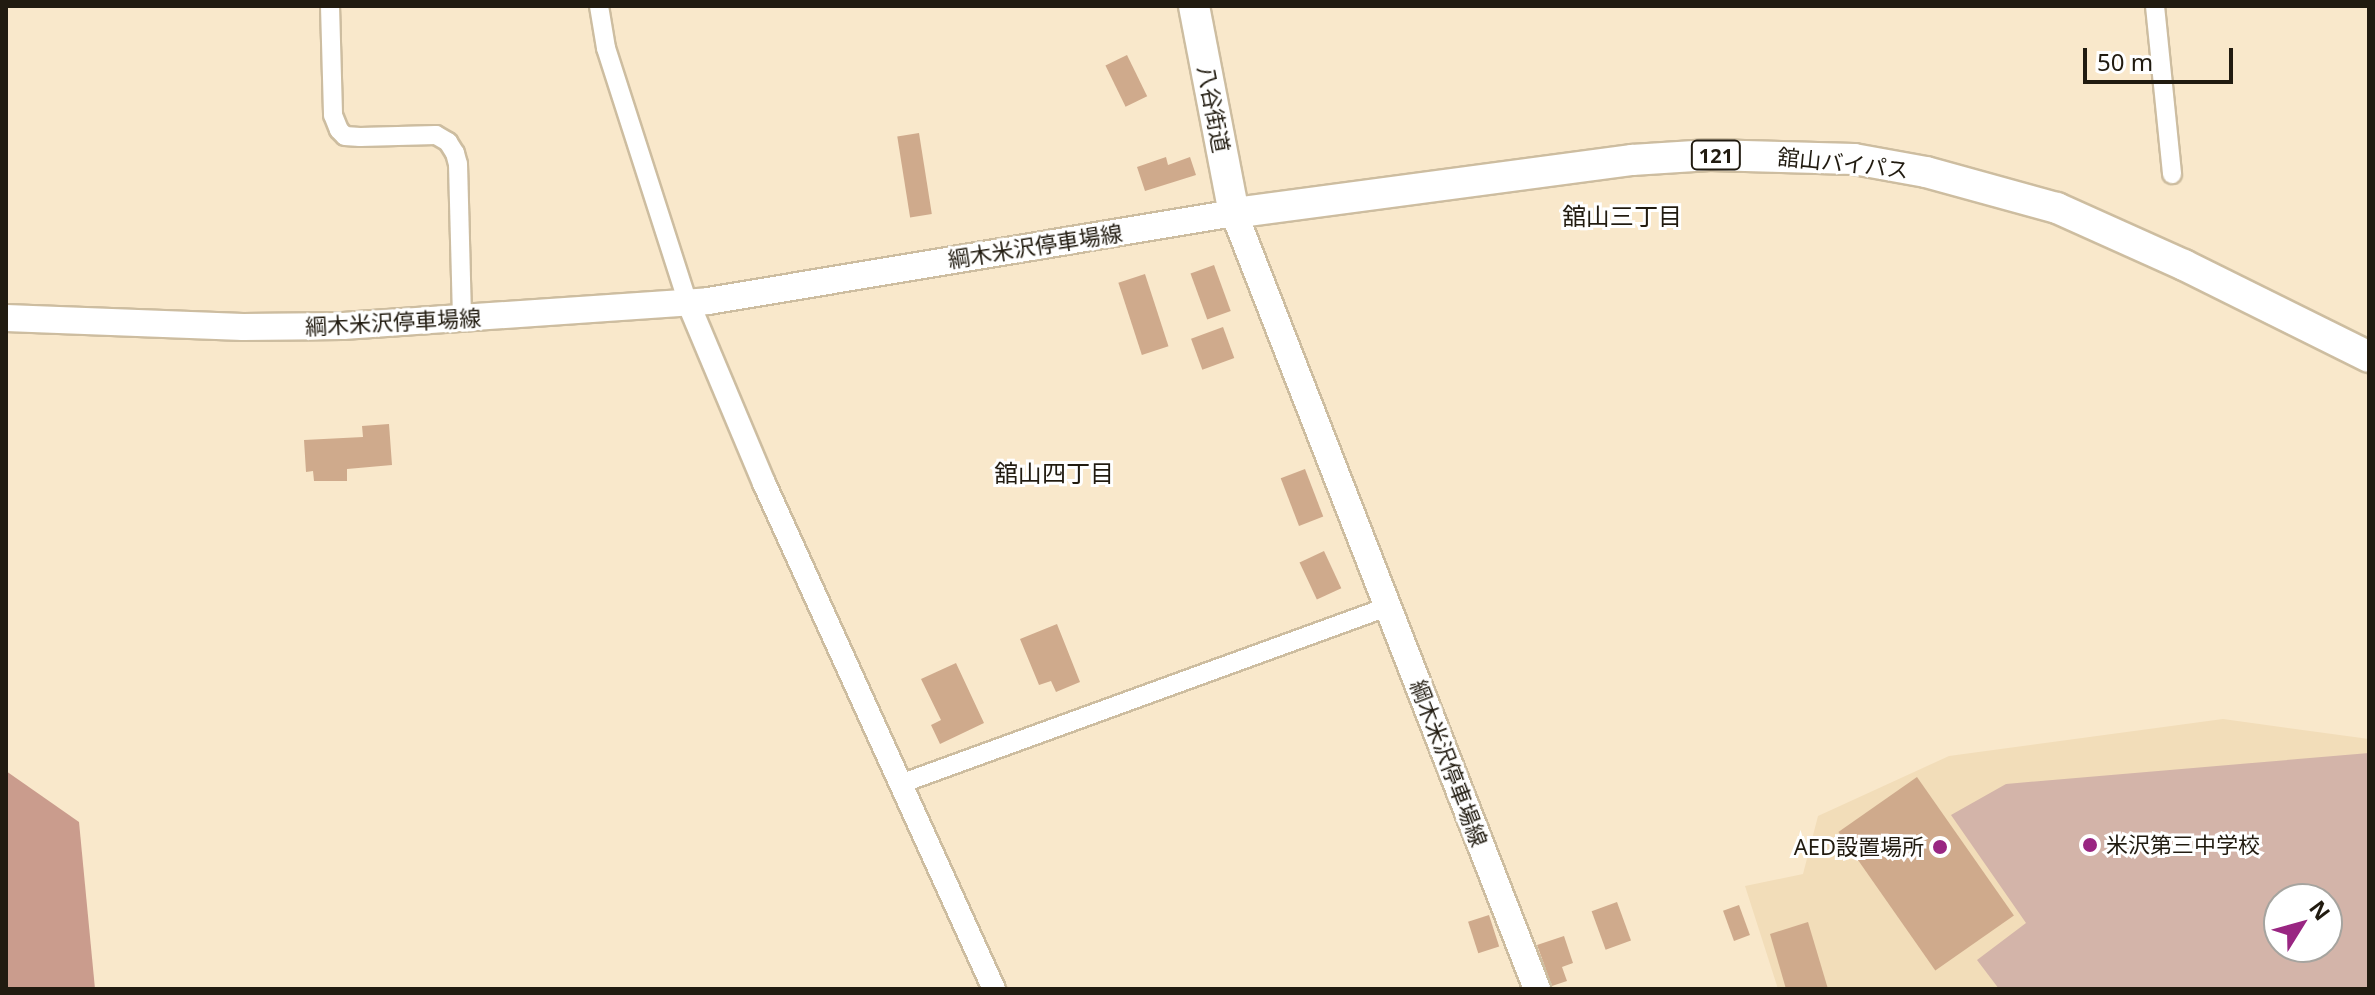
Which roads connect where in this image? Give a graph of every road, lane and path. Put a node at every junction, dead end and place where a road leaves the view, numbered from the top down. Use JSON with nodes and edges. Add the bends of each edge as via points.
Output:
{"nodes":[{"id":1,"x":330,"y":6,"type":"edge"},
{"id":2,"x":599,"y":6,"type":"edge"},
{"id":3,"x":1194,"y":6,"type":"edge"},
{"id":4,"x":2155,"y":6,"type":"edge"},
{"id":5,"x":2172,"y":174,"type":"dead end"},
{"id":6,"x":1234,"y":213,"type":"junction"},
{"id":7,"x":687,"y":300,"type":"junction"},
{"id":8,"x":6,"y":318,"type":"edge"},
{"id":9,"x":462,"y":320,"type":"junction"},
{"id":10,"x":2369,"y":357,"type":"edge"},
{"id":11,"x":1387,"y":607,"type":"junction"},
{"id":12,"x":900,"y":784,"type":"junction"},
{"id":13,"x":994,"y":989,"type":"edge"},
{"id":14,"x":1537,"y":989,"type":"edge"}],
"edges":[{"from":1,"to":9,"type":"street","via":[[333,115],[339,130],[360,137],[436,135],[455,153]]},
{"from":2,"to":7,"type":"street","via":[[606,48]]},
{"from":3,"to":6,"type":"highway","name":"八谷街道"},
{"from":4,"to":5,"type":"street"},
{"from":6,"to":7,"type":"main road","name":"綱木米沢停車場線","via":[[708,301]]},
{"from":6,"to":10,"type":"highway","name":"舘山バイパス","number":"121","via":[[1632,160],[1710,155],[1854,159],[2057,208]]},
{"from":6,"to":11,"type":"main road","name":"綱木米沢停車場線"},
{"from":7,"to":9,"type":"main road","name":"綱木米沢停車場線"},
{"from":7,"to":12,"type":"street"},
{"from":8,"to":9,"type":"main road","name":"綱木米沢停車場線","via":[[243,327]]},
{"from":11,"to":12,"type":"street"},
{"from":11,"to":14,"type":"main road","name":"綱木米沢停車場線"},
{"from":12,"to":13,"type":"street"}]}
